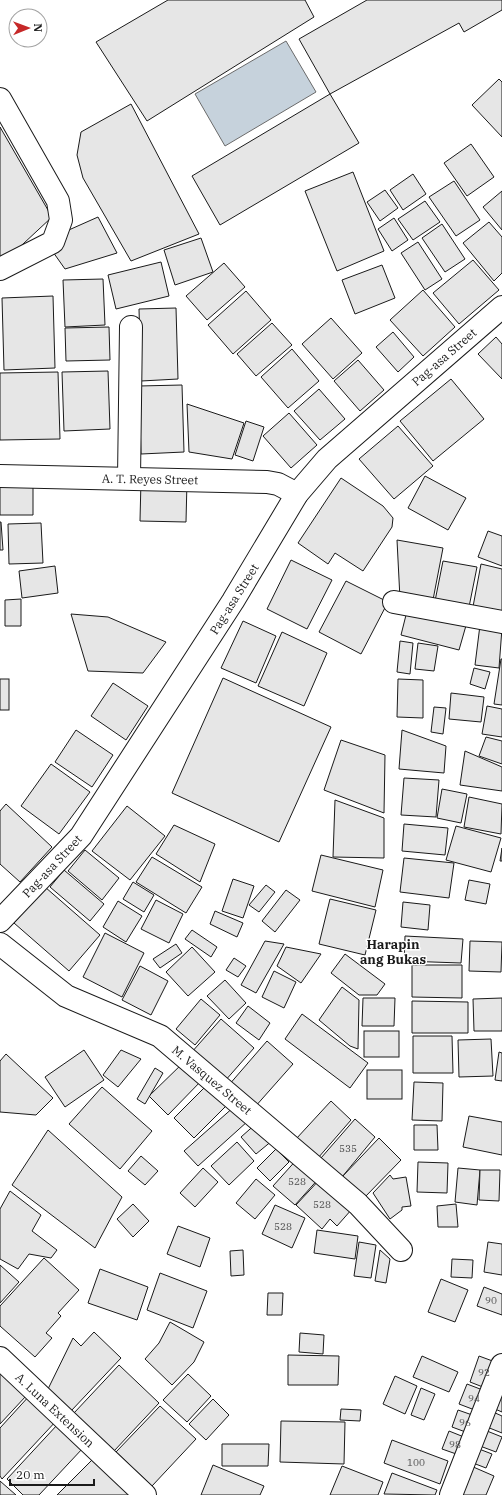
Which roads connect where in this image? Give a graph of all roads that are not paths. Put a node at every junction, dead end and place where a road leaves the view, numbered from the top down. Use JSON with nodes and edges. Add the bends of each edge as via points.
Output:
{"nodes":[{"id":1,"x":0,"y":99,"type":"edge"},
{"id":2,"x":0,"y":269,"type":"edge"},
{"id":3,"x":502,"y":307,"type":"edge"},
{"id":4,"x":131,"y":327,"type":"dead end"},
{"id":5,"x":0,"y":476,"type":"edge"},
{"id":6,"x":129,"y":478,"type":"junction"},
{"id":7,"x":297,"y":494,"type":"junction"},
{"id":8,"x":394,"y":602,"type":"dead end"},
{"id":9,"x":502,"y":622,"type":"edge"},
{"id":10,"x":0,"y":921,"type":"edge"},
{"id":11,"x":0,"y":944,"type":"edge"},
{"id":12,"x":401,"y":1250,"type":"dead end"},
{"id":13,"x":0,"y":1358,"type":"edge"},
{"id":14,"x":502,"y":1365,"type":"edge"},
{"id":15,"x":145,"y":1495,"type":"edge"},
{"id":16,"x":451,"y":1495,"type":"edge"}],
"edges":[{"from":1,"to":2,"type":"street","via":[[58,201],[61,220],[53,242]]},
{"from":3,"to":7,"type":"street","name":"Pag-asa Street","via":[[327,459]]},
{"from":4,"to":6,"type":"street"},
{"from":5,"to":6,"type":"street","name":"A. T. Reyes Street"},
{"from":6,"to":7,"type":"street","name":"A. T. Reyes Street","via":[[267,482],[278,484]]},
{"from":7,"to":10,"type":"street","name":"Pag-asa Street","via":[[233,601],[81,836]]},
{"from":8,"to":9,"type":"street"},
{"from":11,"to":12,"type":"street","name":"M. Vasquez Street","via":[[66,996],[160,1036],[358,1204]]},
{"from":13,"to":15,"type":"street","name":"A. Luna Extension"},
{"from":14,"to":16,"type":"street"}]}
